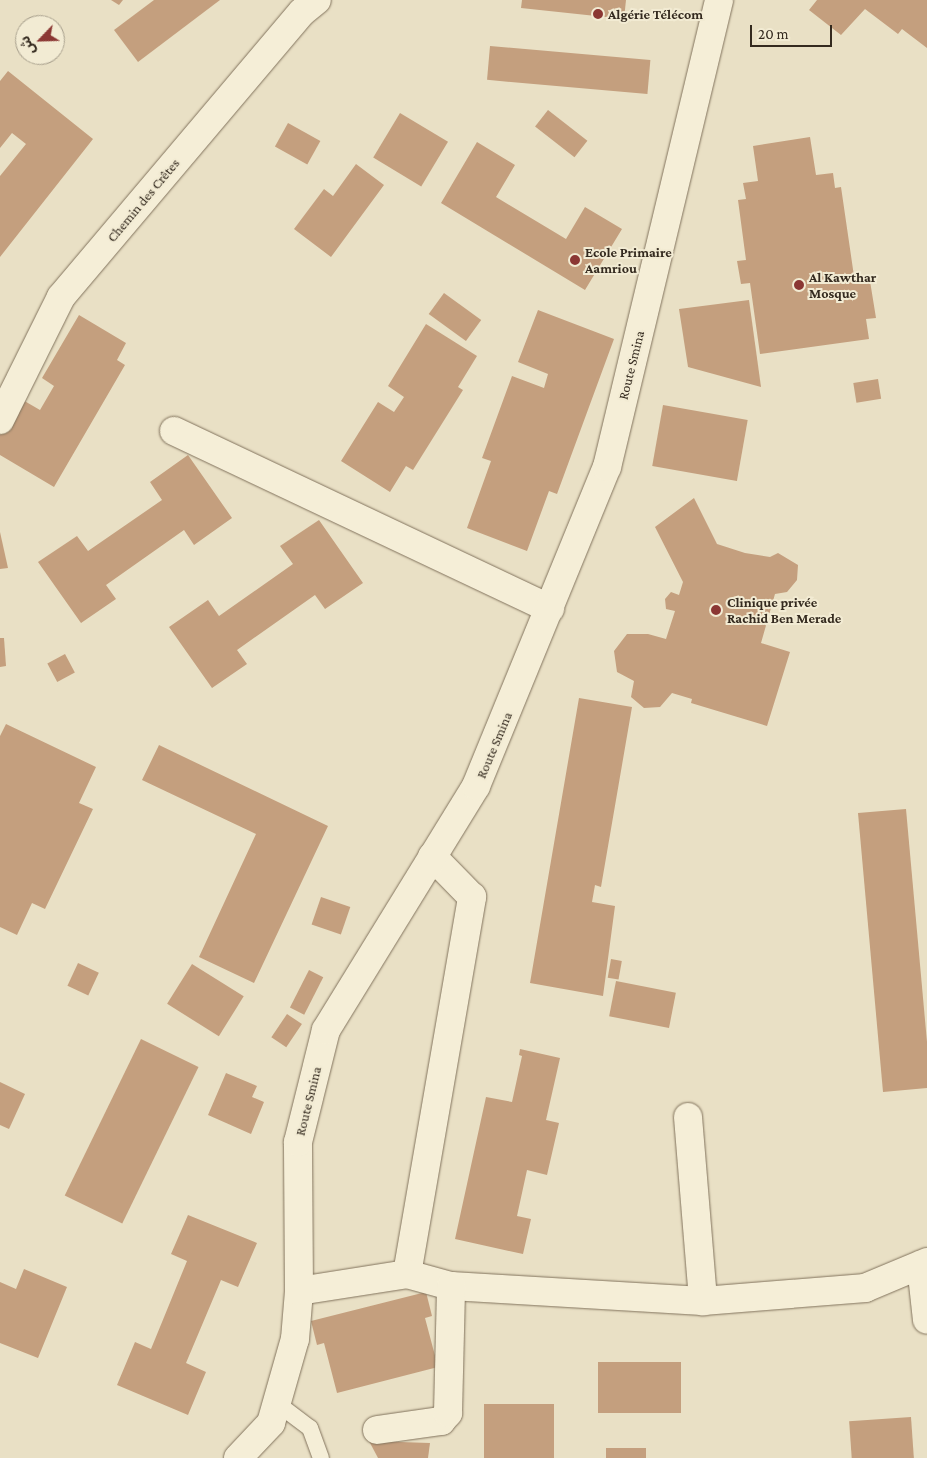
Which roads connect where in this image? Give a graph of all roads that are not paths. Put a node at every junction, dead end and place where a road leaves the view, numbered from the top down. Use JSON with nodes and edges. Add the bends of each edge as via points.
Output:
{"nodes":[{"id":1,"x":317,"y":0,"type":"edge"},
{"id":2,"x":720,"y":0,"type":"edge"},
{"id":3,"x":0,"y":420,"type":"edge"},
{"id":4,"x":174,"y":431,"type":"dead end"},
{"id":5,"x":550,"y":609,"type":"junction"},
{"id":6,"x":432,"y":856,"type":"junction"},
{"id":7,"x":688,"y":1117,"type":"dead end"},
{"id":8,"x":924,"y":1264,"type":"edge"},
{"id":9,"x":407,"y":1274,"type":"junction"},
{"id":10,"x":451,"y":1286,"type":"junction"},
{"id":11,"x":299,"y":1291,"type":"junction"},
{"id":12,"x":703,"y":1301,"type":"junction"},
{"id":13,"x":927,"y":1320,"type":"edge"},
{"id":14,"x":278,"y":1404,"type":"junction"},
{"id":15,"x":377,"y":1430,"type":"dead end"},
{"id":16,"x":238,"y":1458,"type":"edge"},
{"id":17,"x":321,"y":1458,"type":"edge"}],
"edges":[{"from":1,"to":3,"type":"street","name":"Chemin des Crêtes","via":[[302,12],[61,298]]},
{"from":2,"to":5,"type":"street","name":"Route Smina","via":[[607,467]]},
{"from":4,"to":5,"type":"street"},
{"from":5,"to":6,"type":"street","name":"Route Smina","via":[[476,786]]},
{"from":6,"to":9,"type":"street","via":[[472,897]]},
{"from":6,"to":11,"type":"street","name":"Route Smina","via":[[326,1030],[298,1142]]},
{"from":7,"to":12,"type":"street"},
{"from":8,"to":12,"type":"street","via":[[865,1288]]},
{"from":8,"to":13,"type":"street"},
{"from":9,"to":10,"type":"street"},
{"from":9,"to":11,"type":"street"},
{"from":10,"to":12,"type":"street"},
{"from":10,"to":15,"type":"street","via":[[448,1413],[441,1421]]},
{"from":11,"to":14,"type":"street","name":"Route Smina","via":[[295,1339]]},
{"from":14,"to":16,"type":"street","name":"Route Smina","via":[[271,1423]]},
{"from":14,"to":17,"type":"lane","via":[[310,1428]]}]}
